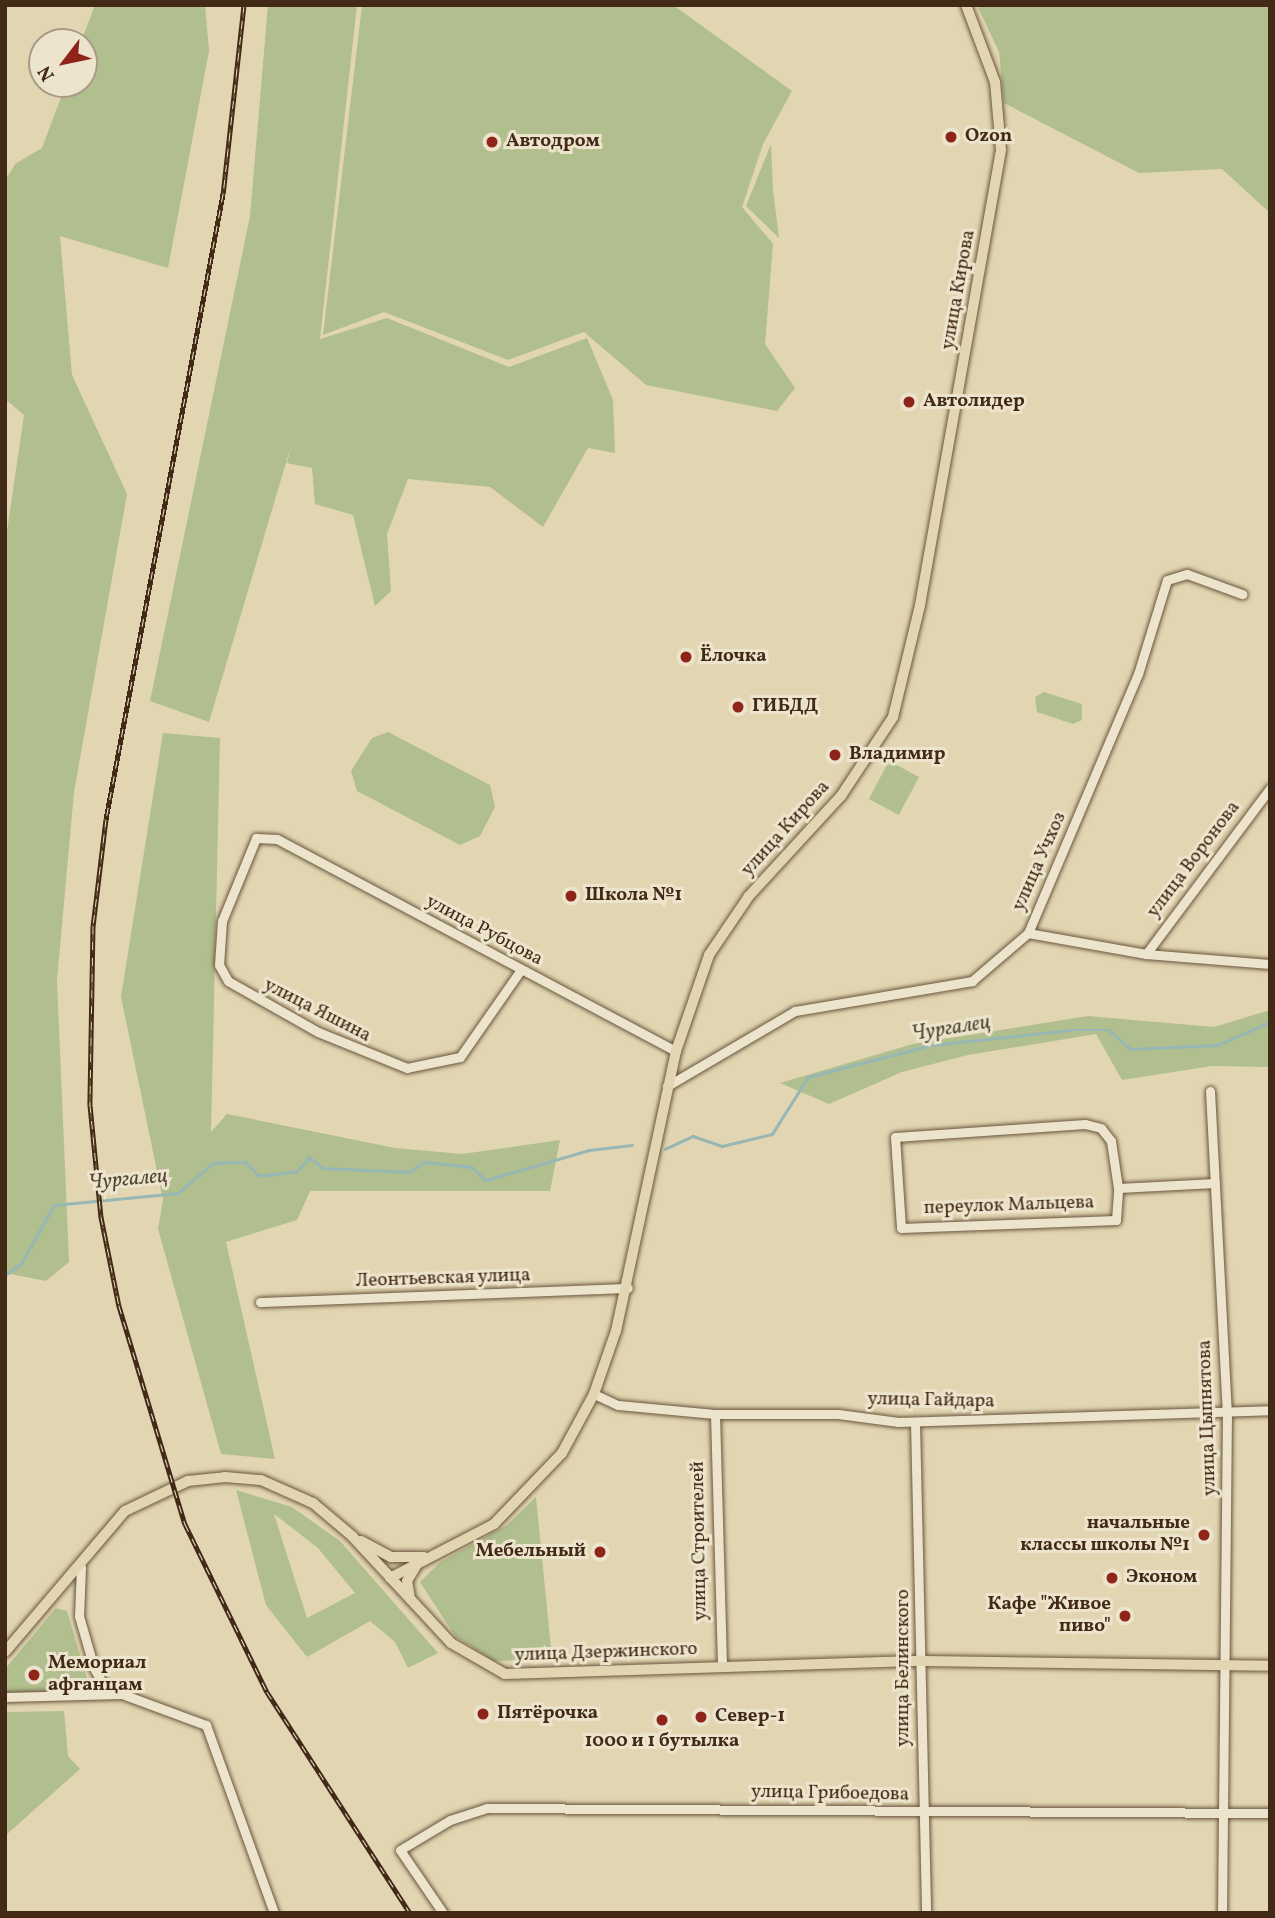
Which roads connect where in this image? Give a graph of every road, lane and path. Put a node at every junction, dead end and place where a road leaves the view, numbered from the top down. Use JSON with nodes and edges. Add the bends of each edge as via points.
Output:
{"nodes":[{"id":1,"x":966,"y":5,"type":"edge"},
{"id":2,"x":1242,"y":594,"type":"dead end"},
{"id":3,"x":1270,"y":788,"type":"edge"},
{"id":4,"x":277,"y":839,"type":"joint"},
{"id":5,"x":1028,"y":933,"type":"junction"},
{"id":6,"x":1146,"y":954,"type":"junction"},
{"id":7,"x":1270,"y":964,"type":"edge"},
{"id":8,"x":520,"y":971,"type":"junction"},
{"id":9,"x":676,"y":1051,"type":"junction"},
{"id":10,"x":667,"y":1086,"type":"junction"},
{"id":11,"x":1210,"y":1091,"type":"dead end"},
{"id":12,"x":1215,"y":1183,"type":"junction"},
{"id":13,"x":1118,"y":1188,"type":"junction"},
{"id":14,"x":628,"y":1288,"type":"junction"},
{"id":15,"x":260,"y":1302,"type":"dead end"},
{"id":16,"x":594,"y":1394,"type":"junction"},
{"id":17,"x":1270,"y":1410,"type":"edge"},
{"id":18,"x":1227,"y":1412,"type":"junction"},
{"id":19,"x":715,"y":1414,"type":"junction"},
{"id":20,"x":915,"y":1422,"type":"junction"},
{"id":21,"x":352,"y":1536,"type":"junction"},
{"id":22,"x":94,"y":1541,"type":"junction"},
{"id":23,"x":442,"y":1552,"type":"junction"},
{"id":24,"x":418,"y":1564,"type":"junction"},
{"id":25,"x":390,"y":1578,"type":"junction"},
{"id":26,"x":411,"y":1602,"type":"junction"},
{"id":27,"x":5,"y":1652,"type":"edge"},
{"id":28,"x":923,"y":1661,"type":"junction"},
{"id":29,"x":1226,"y":1664,"type":"junction"},
{"id":30,"x":722,"y":1666,"type":"junction"},
{"id":31,"x":1270,"y":1666,"type":"edge"},
{"id":32,"x":122,"y":1694,"type":"junction"},
{"id":33,"x":5,"y":1697,"type":"edge"},
{"id":34,"x":920,"y":1812,"type":"junction"},
{"id":35,"x":1223,"y":1812,"type":"junction"},
{"id":36,"x":1270,"y":1813,"type":"edge"},
{"id":37,"x":274,"y":1913,"type":"edge"},
{"id":38,"x":443,"y":1913,"type":"edge"},
{"id":39,"x":926,"y":1913,"type":"edge"},
{"id":40,"x":1222,"y":1913,"type":"edge"}],
"edges":[{"from":1,"to":9,"type":"main road","name":"улица Кирова","via":[[995,82],[1001,149],[905,675],[878,744],[841,796],[749,896],[709,955]]},
{"from":2,"to":5,"type":"street","name":"улица Учхоз","via":[[1187,575],[1167,580],[1138,674]]},
{"from":3,"to":6,"type":"street","name":"улица Воронова"},
{"from":4,"to":8,"type":"street","name":"улица Рубцова"},
{"from":4,"to":8,"type":"street","name":"улица Яшина","via":[[256,838],[222,921],[219,965],[228,981],[253,998],[383,1063],[432,1066],[460,1058]]},
{"from":5,"to":6,"type":"street"},
{"from":5,"to":10,"type":"street","name":"улица Учхоз","via":[[972,981],[795,1011]]},
{"from":6,"to":7,"type":"street"},
{"from":8,"to":9,"type":"street","name":"улица Рубцова"},
{"from":9,"to":10,"type":"main road","name":"улица Кирова"},
{"from":10,"to":14,"type":"main road","name":"улица Кирова"},
{"from":11,"to":12,"type":"street","name":"улица Цыпнятова"},
{"from":12,"to":13,"type":"street","name":"переулок Мальцева"},
{"from":12,"to":18,"type":"street","name":"улица Цыпнятова"},
{"from":13,"to":13,"type":"street","name":"переулок Мальцева","via":[[1111,1141],[1085,1124],[895,1137],[901,1228],[1116,1220]]},
{"from":14,"to":15,"type":"street","name":"Леонтьевская улица"},
{"from":14,"to":16,"type":"main road","name":"улица Кирова"},
{"from":16,"to":19,"type":"street","name":"улица Гайдара","via":[[618,1405]]},
{"from":16,"to":23,"type":"main road","name":"улица Кирова","via":[[562,1454],[528,1496],[494,1524]]},
{"from":17,"to":18,"type":"street","name":"улица Гайдара"},
{"from":18,"to":20,"type":"street","name":"улица Гайдара"},
{"from":18,"to":29,"type":"street","name":"улица Цыпнятова"},
{"from":19,"to":20,"type":"street","name":"улица Гайдара","via":[[838,1414]]},
{"from":19,"to":30,"type":"street","name":"улица Строителей"},
{"from":20,"to":28,"type":"street","name":"улица Белинского"},
{"from":21,"to":22,"type":"main road","name":"улица Дзержинского","via":[[296,1493],[225,1477],[156,1492]]},
{"from":21,"to":23,"type":"main road","via":[[405,1559]]},
{"from":21,"to":25,"type":"main road","name":"улица Дзержинского"},
{"from":22,"to":27,"type":"main road","name":"улица Дзержинского"},
{"from":22,"to":32,"type":"street","via":[[78,1573],[79,1616],[94,1668],[103,1684]]},
{"from":23,"to":24,"type":"main road","name":"улица Кирова"},
{"from":24,"to":25,"type":"main road","name":"улица Кирова"},
{"from":24,"to":26,"type":"main road","via":[[407,1581]]},
{"from":25,"to":26,"type":"main road","name":"улица Дзержинского"},
{"from":26,"to":30,"type":"main road","name":"улица Дзержинского","via":[[466,1657],[505,1674]]},
{"from":28,"to":29,"type":"main road","name":"улица Дзержинского"},
{"from":28,"to":30,"type":"main road","name":"улица Дзержинского"},
{"from":28,"to":34,"type":"street","name":"улица Белинского"},
{"from":29,"to":31,"type":"main road","name":"улица Дзержинского"},
{"from":29,"to":35,"type":"street","name":"улица Цыпнятова"},
{"from":32,"to":33,"type":"street"},
{"from":32,"to":37,"type":"street","via":[[206,1725]]},
{"from":34,"to":35,"type":"street","name":"улица Грибоедова"},
{"from":34,"to":38,"type":"street","name":"улица Грибоедова","via":[[487,1808],[450,1820],[400,1850]]},
{"from":34,"to":39,"type":"street","name":"улица Белинского"},
{"from":35,"to":36,"type":"street","name":"улица Грибоедова"},
{"from":35,"to":40,"type":"street","name":"улица Цыпнятова"}]}
